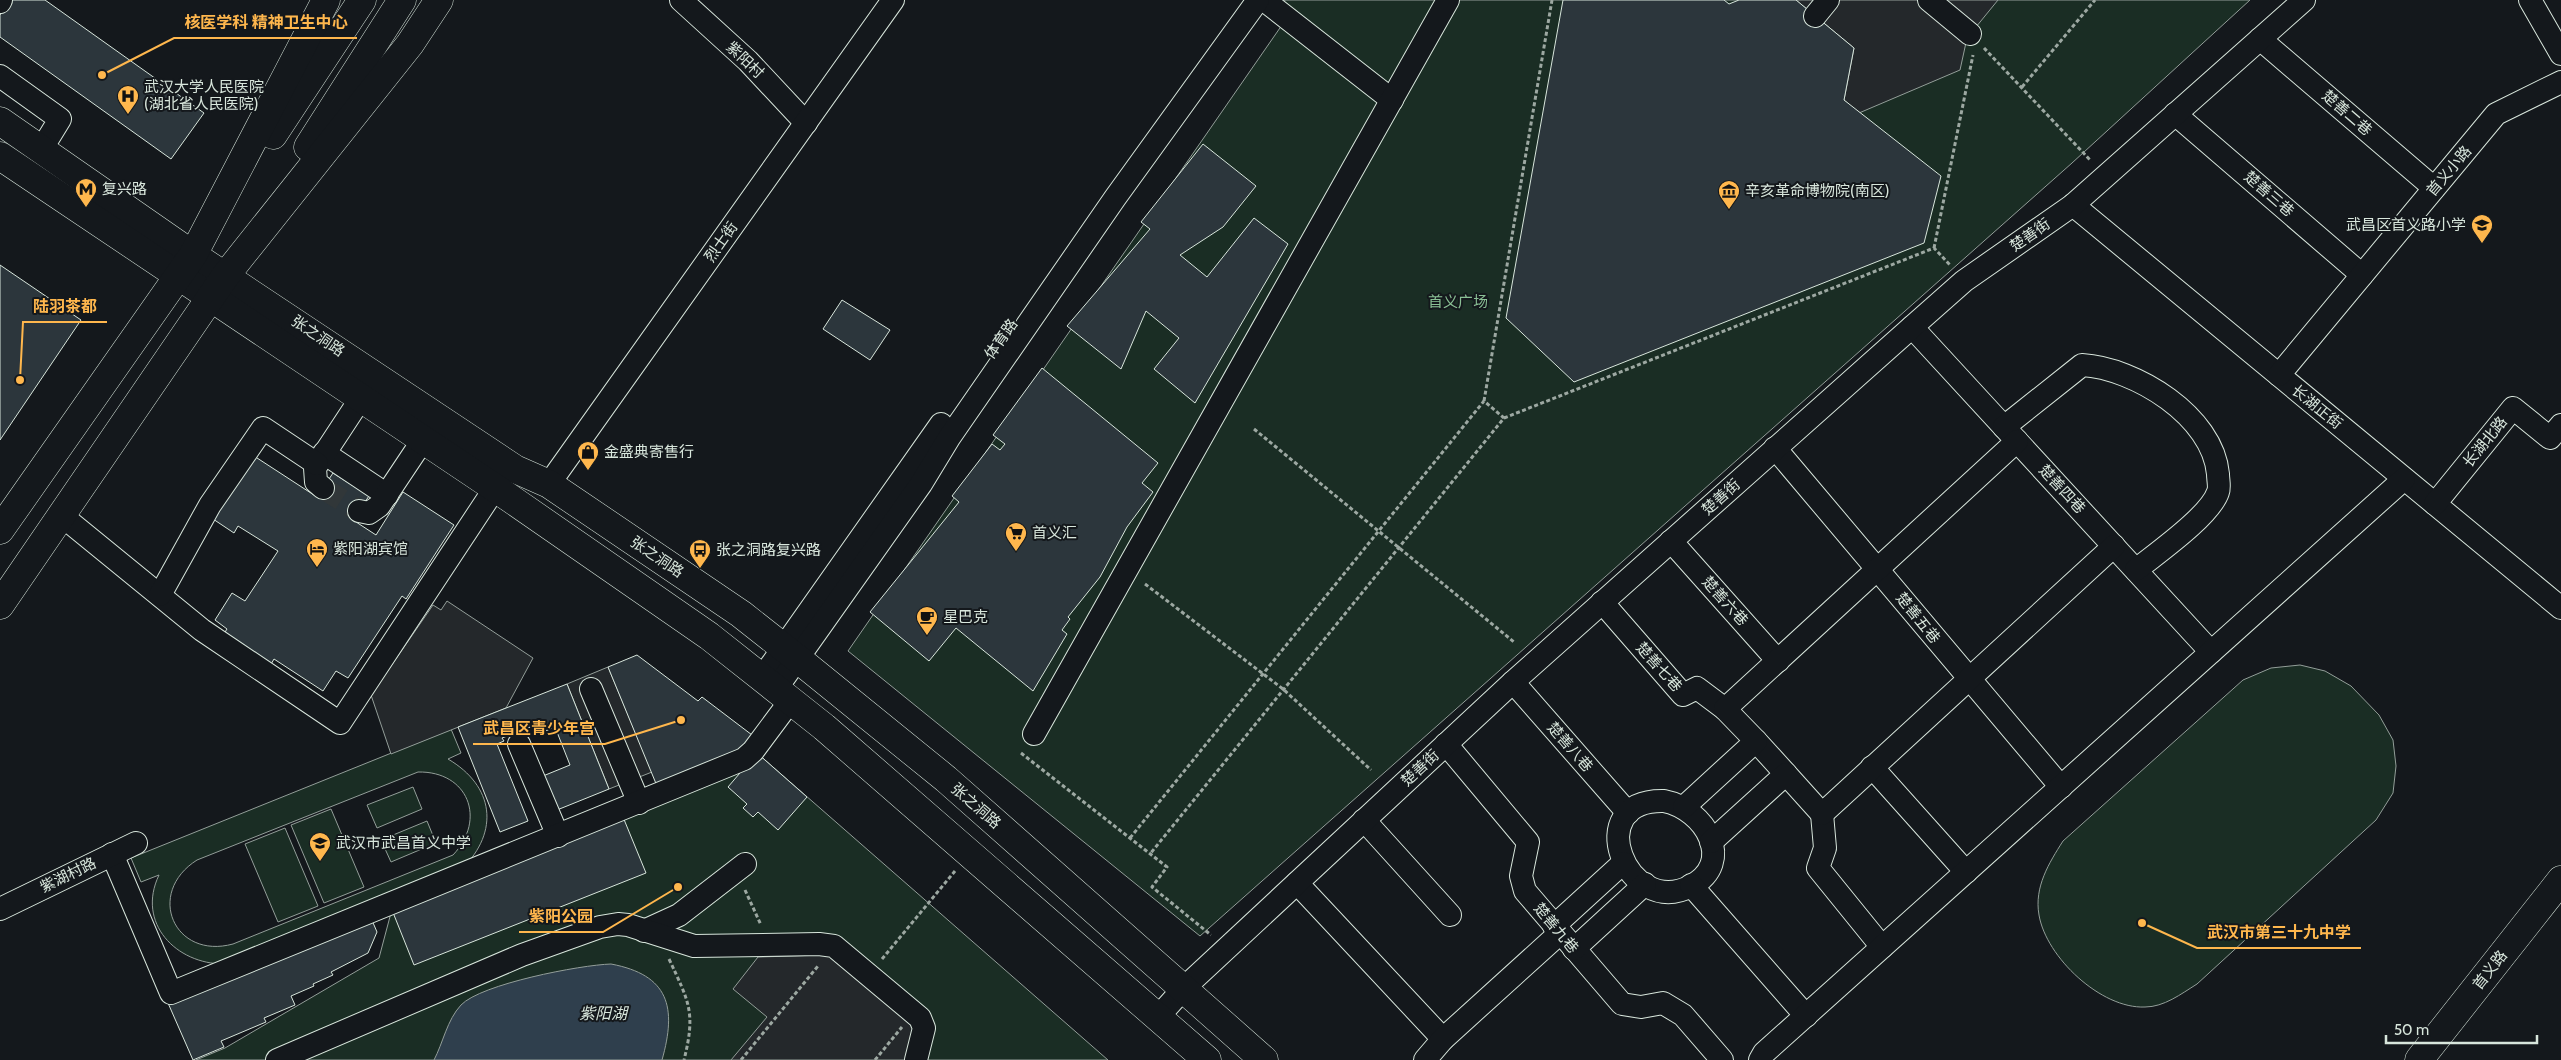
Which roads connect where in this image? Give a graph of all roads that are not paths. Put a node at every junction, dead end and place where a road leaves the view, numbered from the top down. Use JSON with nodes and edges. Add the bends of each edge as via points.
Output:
{"nodes":[{"id":1,"x":326,"y":0,"type":"edge"},
{"id":2,"x":362,"y":0,"type":"edge"},
{"id":3,"x":402,"y":0,"type":"edge"},
{"id":4,"x":439,"y":0,"type":"edge"},
{"id":5,"x":680,"y":0,"type":"edge"},
{"id":6,"x":893,"y":0,"type":"edge"},
{"id":7,"x":1242,"y":0,"type":"edge"},
{"id":8,"x":1264,"y":0,"type":"edge"},
{"id":9,"x":1448,"y":0,"type":"edge"},
{"id":10,"x":1929,"y":0,"type":"edge"},
{"id":11,"x":2304,"y":0,"type":"edge"},
{"id":12,"x":2530,"y":0,"type":"edge"},
{"id":13,"x":1973,"y":36,"type":"road end"},
{"id":14,"x":2260,"y":39,"type":"junction"},
{"id":15,"x":2561,"y":54,"type":"edge"},
{"id":16,"x":0,"y":76,"type":"edge"},
{"id":17,"x":2561,"y":82,"type":"edge"},
{"id":18,"x":1392,"y":100,"type":"junction"},
{"id":19,"x":2175,"y":114,"type":"junction"},
{"id":20,"x":0,"y":121,"type":"edge"},
{"id":21,"x":806,"y":123,"type":"junction"},
{"id":22,"x":41,"y":150,"type":"junction"},
{"id":23,"x":0,"y":156,"type":"edge"},
{"id":24,"x":2434,"y":188,"type":"junction"},
{"id":25,"x":2073,"y":205,"type":"junction"},
{"id":26,"x":194,"y":255,"type":"junction"},
{"id":27,"x":226,"y":275,"type":"junction"},
{"id":28,"x":2362,"y":275,"type":"junction"},
{"id":29,"x":177,"y":277,"type":"junction"},
{"id":30,"x":210,"y":299,"type":"junction"},
{"id":31,"x":1912,"y":327,"type":"junction"},
{"id":32,"x":2279,"y":375,"type":"junction"},
{"id":33,"x":361,"y":398,"type":"junction"},
{"id":34,"x":2561,"y":425,"type":"edge"},
{"id":35,"x":2011,"y":434,"type":"junction"},
{"id":36,"x":423,"y":440,"type":"junction"},
{"id":37,"x":1775,"y":448,"type":"junction"},
{"id":38,"x":320,"y":459,"type":"junction"},
{"id":39,"x":2404,"y":479,"type":"junction"},
{"id":40,"x":549,"y":484,"type":"junction"},
{"id":41,"x":323,"y":488,"type":"tunnel mouth"},
{"id":42,"x":495,"y":488,"type":"junction"},
{"id":43,"x":387,"y":495,"type":"junction"},
{"id":44,"x":2435,"y":504,"type":"junction"},
{"id":45,"x":359,"y":511,"type":"dead end"},
{"id":46,"x":62,"y":515,"type":"junction"},
{"id":47,"x":0,"y":530,"type":"edge"},
{"id":48,"x":1671,"y":541,"type":"junction"},
{"id":49,"x":2114,"y":546,"type":"junction"},
{"id":50,"x":1878,"y":569,"type":"junction"},
{"id":51,"x":2136,"y":570,"type":"junction"},
{"id":52,"x":160,"y":595,"type":"junction"},
{"id":53,"x":1602,"y":602,"type":"junction"},
{"id":54,"x":0,"y":605,"type":"edge"},
{"id":55,"x":2561,"y":608,"type":"edge"},
{"id":56,"x":2211,"y":652,"type":"junction"},
{"id":57,"x":791,"y":654,"type":"junction"},
{"id":58,"x":1778,"y":661,"type":"junction"},
{"id":59,"x":1968,"y":680,"type":"junction"},
{"id":60,"x":1513,"y":682,"type":"junction"},
{"id":61,"x":591,"y":689,"type":"dead end"},
{"id":62,"x":777,"y":689,"type":"junction"},
{"id":63,"x":1725,"y":709,"type":"junction"},
{"id":64,"x":1034,"y":734,"type":"dead end"},
{"id":65,"x":1756,"y":741,"type":"junction"},
{"id":66,"x":519,"y":744,"type":"dead end"},
{"id":67,"x":1446,"y":744,"type":"junction"},
{"id":68,"x":1872,"y":767,"type":"junction"},
{"id":69,"x":1786,"y":774,"type":"junction"},
{"id":70,"x":2061,"y":787,"type":"junction"},
{"id":71,"x":639,"y":803,"type":"junction"},
{"id":72,"x":1684,"y":807,"type":"junction"},
{"id":73,"x":1628,"y":813,"type":"junction"},
{"id":74,"x":1822,"y":814,"type":"junction"},
{"id":75,"x":1364,"y":820,"type":"junction"},
{"id":76,"x":558,"y":836,"type":"junction"},
{"id":77,"x":1711,"y":842,"type":"junction"},
{"id":78,"x":136,"y":843,"type":"dead end"},
{"id":79,"x":112,"y":854,"type":"junction"},
{"id":80,"x":1623,"y":863,"type":"junction"},
{"id":81,"x":741,"y":868,"type":"road end"},
{"id":82,"x":1966,"y":872,"type":"junction"},
{"id":83,"x":2561,"y":880,"type":"edge"},
{"id":84,"x":1297,"y":883,"type":"junction"},
{"id":85,"x":1645,"y":884,"type":"junction"},
{"id":86,"x":1692,"y":886,"type":"junction"},
{"id":87,"x":0,"y":909,"type":"edge"},
{"id":88,"x":1450,"y":915,"type":"dead end"},
{"id":89,"x":652,"y":933,"type":"junction"},
{"id":90,"x":1563,"y":936,"type":"junction"},
{"id":91,"x":1882,"y":947,"type":"junction"},
{"id":92,"x":1184,"y":988,"type":"junction"},
{"id":93,"x":1806,"y":1016,"type":"junction"},
{"id":94,"x":1158,"y":1017,"type":"junction"},
{"id":95,"x":1444,"y":1040,"type":"junction"},
{"id":96,"x":277,"y":1060,"type":"edge"},
{"id":97,"x":916,"y":1060,"type":"edge"},
{"id":98,"x":1207,"y":1060,"type":"edge"},
{"id":99,"x":1264,"y":1060,"type":"edge"},
{"id":100,"x":1425,"y":1060,"type":"edge"},
{"id":101,"x":1722,"y":1060,"type":"edge"},
{"id":102,"x":1760,"y":1060,"type":"edge"},
{"id":103,"x":2419,"y":1060,"type":"edge"}],
"edges":[{"from":1,"to":26,"type":"main road"},
{"from":2,"to":26,"type":"main road"},
{"from":3,"to":27,"type":"main road"},
{"from":4,"to":27,"type":"main road","via":[[410,44]]},
{"from":5,"to":21,"type":"street","name":"紫阳村","via":[[748,61]]},
{"from":6,"to":21,"type":"street","name":"烈士街"},
{"from":7,"to":57,"type":"street","via":[[1115,198],[949,438],[921,484]]},
{"from":8,"to":18,"type":"street"},
{"from":9,"to":18,"type":"street"},
{"from":10,"to":13,"type":"street"},
{"from":11,"to":14,"type":"street","name":"楚善街"},
{"from":12,"to":15,"type":"street"},
{"from":14,"to":19,"type":"street","name":"楚善街"},
{"from":14,"to":24,"type":"street","name":"楚善二巷"},
{"from":16,"to":22,"type":"street","via":[[60,119]]},
{"from":17,"to":24,"type":"street","name":"首义小路","via":[[2496,114]]},
{"from":18,"to":64,"type":"street"},
{"from":19,"to":25,"type":"street","name":"楚善街"},
{"from":19,"to":28,"type":"street","name":"楚善三巷"},
{"from":20,"to":22,"type":"main road","name":"张之洞路"},
{"from":21,"to":40,"type":"street","name":"烈士街"},
{"from":22,"to":26,"type":"main road","name":"张之洞路"},
{"from":23,"to":29,"type":"main road","name":"张之洞路"},
{"from":24,"to":28,"type":"street","name":"首义小路"},
{"from":25,"to":31,"type":"street","name":"楚善街","via":[[1964,281]]},
{"from":25,"to":32,"type":"street","name":"长湖正街"},
{"from":26,"to":27,"type":"main road","name":"张之洞路"},
{"from":26,"to":29,"type":"main road"},
{"from":27,"to":30,"type":"main road"},
{"from":27,"to":40,"type":"main road","name":"张之洞路","via":[[515,469]]},
{"from":28,"to":32,"type":"street","name":"首义小路"},
{"from":29,"to":30,"type":"main road","name":"张之洞路"},
{"from":29,"to":47,"type":"main road"},
{"from":30,"to":33,"type":"main road","name":"张之洞路"},
{"from":30,"to":46,"type":"main road"},
{"from":31,"to":35,"type":"street","name":"楚善四巷"},
{"from":31,"to":37,"type":"street","name":"楚善街"},
{"from":32,"to":39,"type":"street","name":"长湖正街"},
{"from":33,"to":36,"type":"main road","name":"张之洞路"},
{"from":33,"to":38,"type":"street"},
{"from":34,"to":44,"type":"street","name":"长湖北路","via":[[2550,438],[2513,408]]},
{"from":35,"to":49,"type":"street","name":"楚善四巷"},
{"from":35,"to":50,"type":"street"},
{"from":35,"to":51,"type":"street","via":[[2082,365],[2102,366],[2159,391],[2196,423],[2217,461],[2219,490],[2212,506]]},
{"from":36,"to":42,"type":"main road","name":"张之洞路"},
{"from":36,"to":43,"type":"street"},
{"from":37,"to":48,"type":"street","name":"楚善街"},
{"from":37,"to":50,"type":"street","name":"楚善五巷"},
{"from":38,"to":41,"type":"street","via":[[314,476]]},
{"from":38,"to":43,"type":"street"},
{"from":38,"to":52,"type":"street","via":[[262,428],[210,505]]},
{"from":39,"to":44,"type":"street","name":"长湖正街"},
{"from":39,"to":56,"type":"street"},
{"from":40,"to":57,"type":"main road","name":"张之洞路","via":[[741,614]]},
{"from":42,"to":52,"type":"street","via":[[340,723],[209,635]]},
{"from":42,"to":62,"type":"main road","name":"张之洞路","via":[[709,636]]},
{"from":43,"to":45,"type":"street","via":[[373,511]]},
{"from":44,"to":55,"type":"street","name":"长湖正街"},
{"from":46,"to":52,"type":"street"},
{"from":46,"to":54,"type":"main road"},
{"from":48,"to":53,"type":"street","name":"楚善街"},
{"from":48,"to":58,"type":"street","name":"楚善六巷"},
{"from":49,"to":51,"type":"street","name":"楚善四巷"},
{"from":49,"to":59,"type":"street"},
{"from":50,"to":58,"type":"street"},
{"from":50,"to":59,"type":"street","name":"楚善五巷"},
{"from":51,"to":56,"type":"street","name":"楚善四巷"},
{"from":53,"to":60,"type":"street","name":"楚善街"},
{"from":53,"to":63,"type":"street","name":"楚善七巷","via":[[1683,695],[1697,688]]},
{"from":56,"to":70,"type":"street"},
{"from":57,"to":62,"type":"street"},
{"from":57,"to":92,"type":"main road","name":"张之洞路","via":[[953,786]]},
{"from":58,"to":63,"type":"street"},
{"from":59,"to":68,"type":"street"},
{"from":59,"to":70,"type":"street","name":"楚善五巷"},
{"from":60,"to":67,"type":"street","name":"楚善街"},
{"from":60,"to":73,"type":"street","name":"楚善八巷"},
{"from":61,"to":71,"type":"street"},
{"from":62,"to":71,"type":"street","via":[[748,756]]},
{"from":62,"to":94,"type":"main road","name":"张之洞路"},
{"from":63,"to":65,"type":"street"},
{"from":65,"to":69,"type":"street"},
{"from":65,"to":72,"type":"street"},
{"from":66,"to":76,"type":"street"},
{"from":67,"to":75,"type":"street","name":"楚善街"},
{"from":67,"to":90,"type":"street","name":"楚善九巷","via":[[1528,842],[1521,876],[1525,891]]},
{"from":68,"to":74,"type":"street"},
{"from":68,"to":82,"type":"street"},
{"from":69,"to":74,"type":"street"},
{"from":69,"to":77,"type":"street"},
{"from":70,"to":82,"type":"street"},
{"from":71,"to":76,"type":"street"},
{"from":72,"to":73,"type":"street","via":[[1656,801],[1641,804]]},
{"from":72,"to":77,"type":"street","via":[[1701,821]]},
{"from":73,"to":80,"type":"street","via":[[1620,826],[1617,841]]},
{"from":74,"to":91,"type":"street","via":[[1825,848],[1818,868]]},
{"from":75,"to":84,"type":"street","name":"楚善街"},
{"from":75,"to":88,"type":"street"},
{"from":76,"to":79,"type":"street","via":[[171,993]]},
{"from":77,"to":86,"type":"street","via":[[1709,866]]},
{"from":78,"to":79,"type":"street","name":"紫湖村路"},
{"from":79,"to":87,"type":"street","name":"紫湖村路"},
{"from":80,"to":85,"type":"street","via":[[1634,877]]},
{"from":80,"to":90,"type":"street"},
{"from":81,"to":89,"type":"street"},
{"from":82,"to":91,"type":"street"},
{"from":83,"to":103,"type":"main road","name":"首义路"},
{"from":84,"to":92,"type":"street","name":"楚善街"},
{"from":84,"to":95,"type":"street"},
{"from":85,"to":86,"type":"street","via":[[1665,891]]},
{"from":85,"to":90,"type":"street"},
{"from":86,"to":93,"type":"street"},
{"from":89,"to":96,"type":"street","via":[[618,924],[583,932]]},
{"from":89,"to":97,"type":"street","via":[[694,946],[834,946],[914,1012],[924,1028]]},
{"from":90,"to":95,"type":"street"},
{"from":90,"to":101,"type":"street","name":"楚善九巷","via":[[1622,1004],[1640,1007],[1663,1003],[1683,1015]]},
{"from":91,"to":93,"type":"street"},
{"from":92,"to":94,"type":"street","name":"楚善街"},
{"from":92,"to":99,"type":"main road","name":"张之洞路"},
{"from":93,"to":102,"type":"street"},
{"from":94,"to":98,"type":"main road","name":"张之洞路"},
{"from":95,"to":100,"type":"street"}]}
